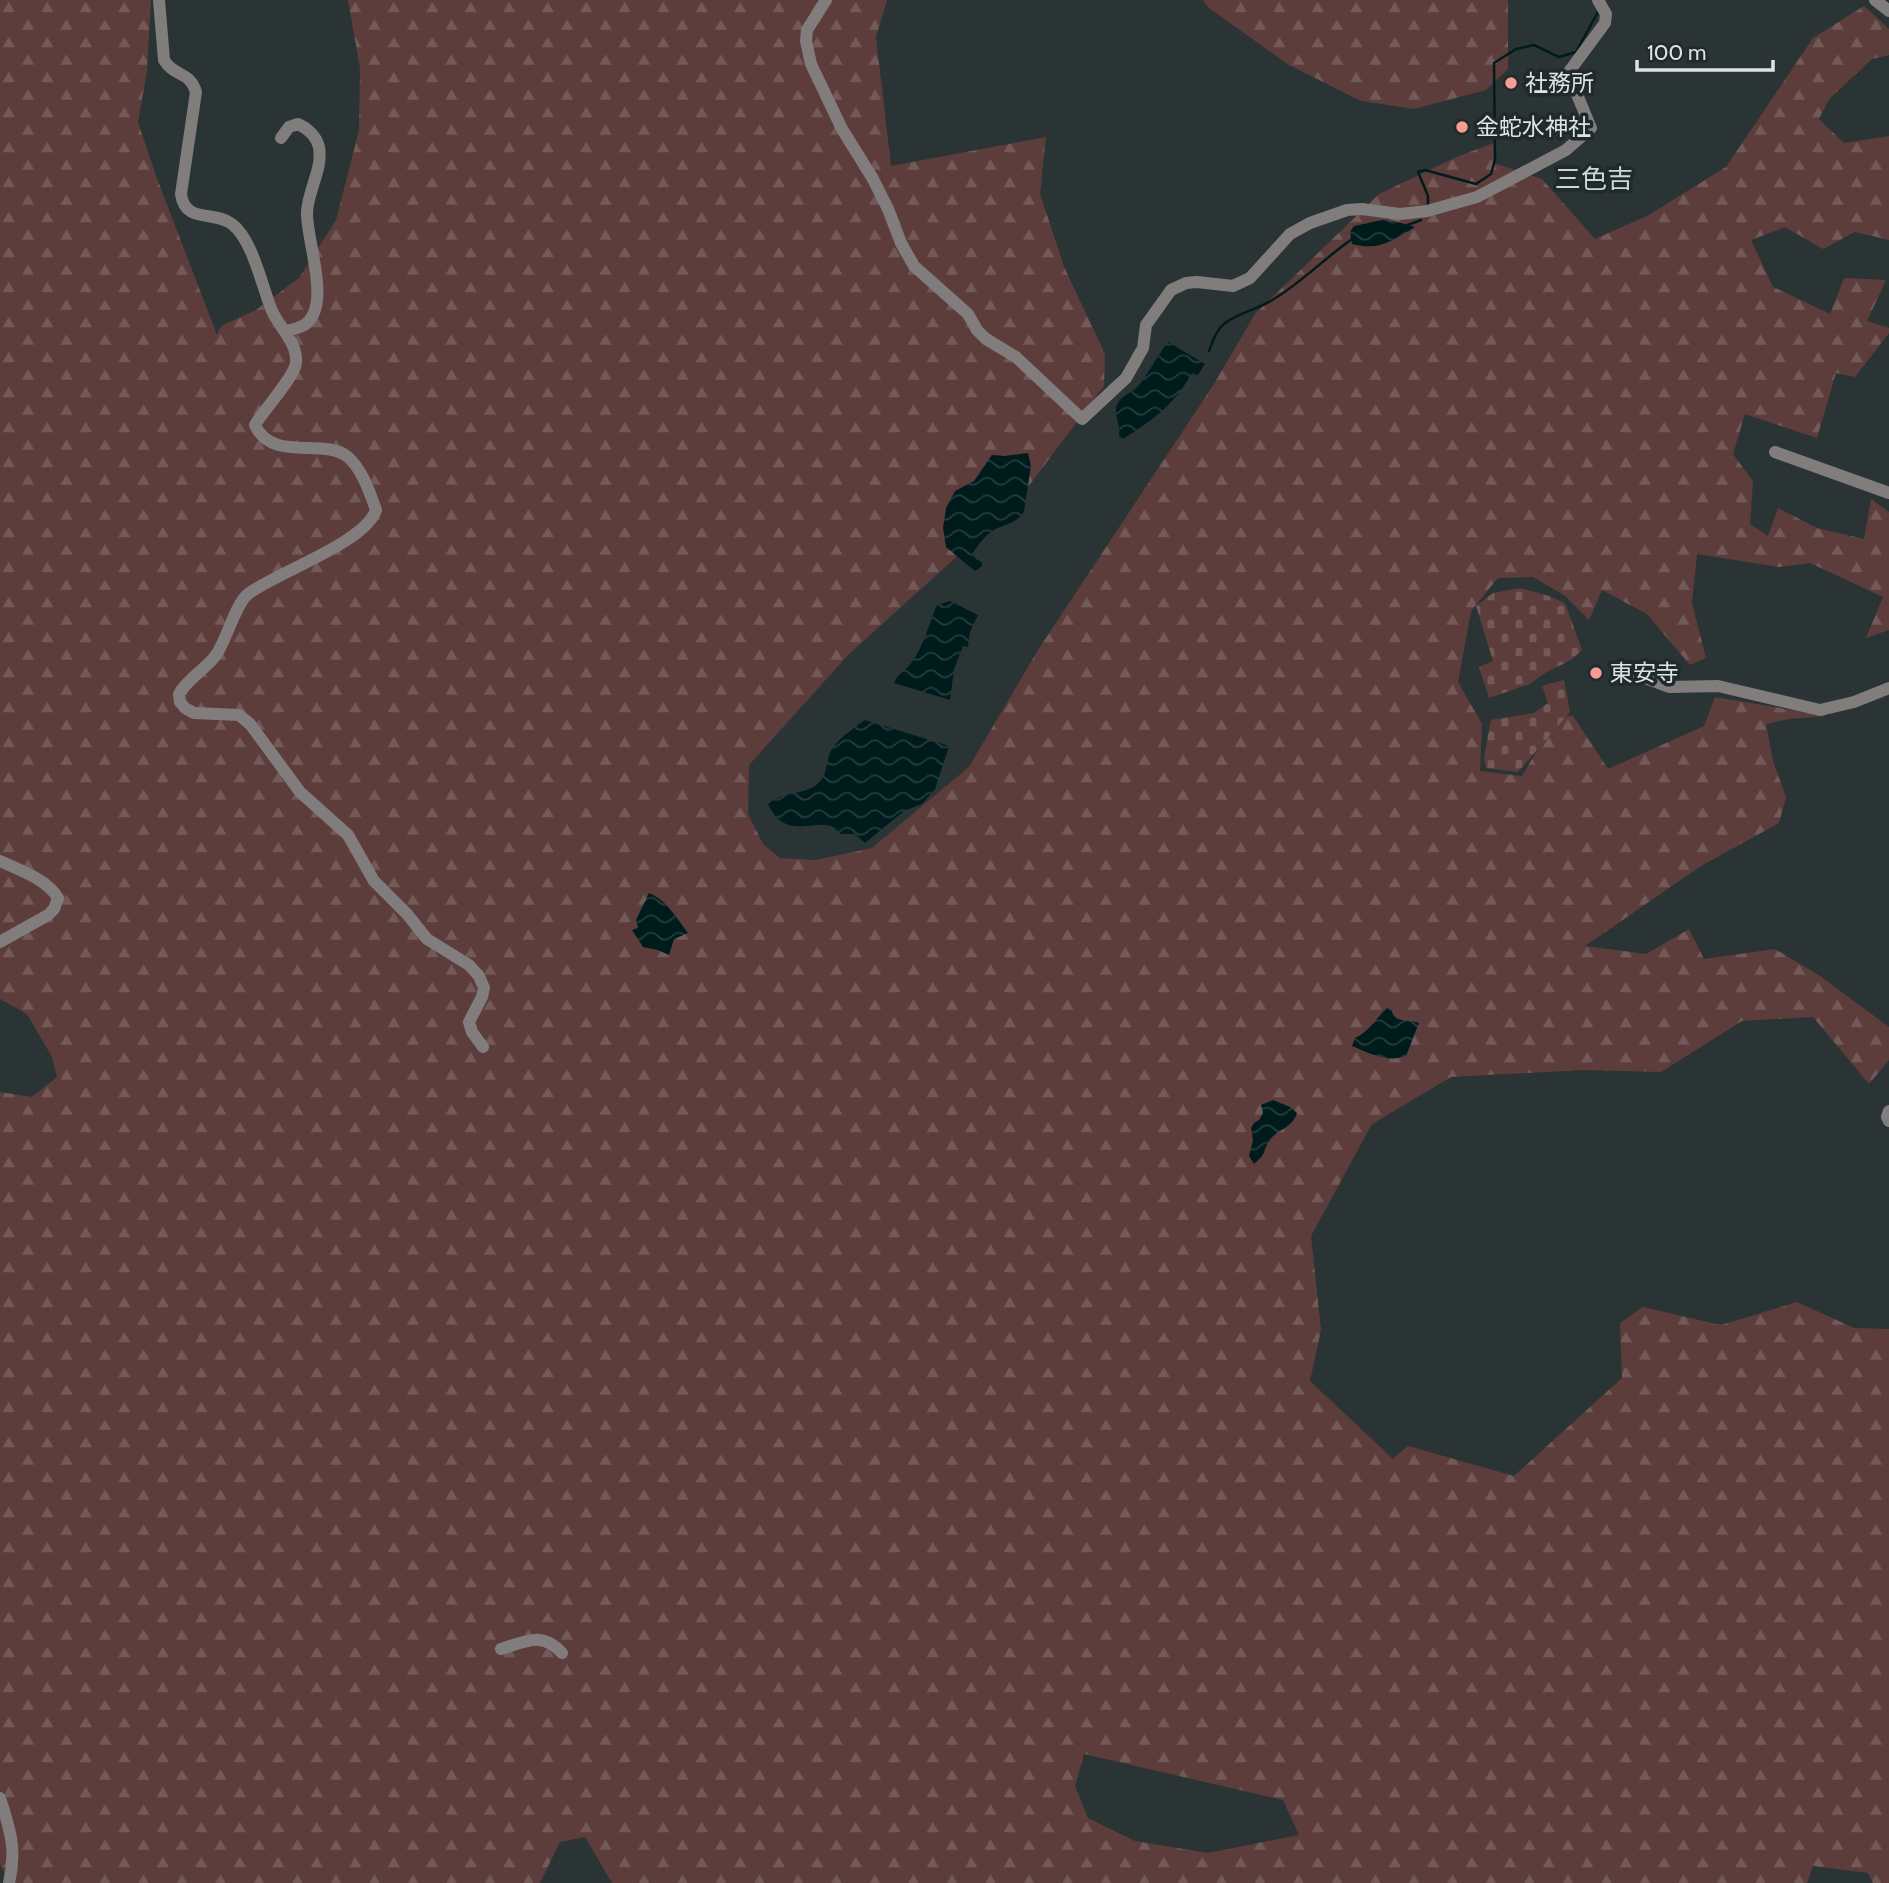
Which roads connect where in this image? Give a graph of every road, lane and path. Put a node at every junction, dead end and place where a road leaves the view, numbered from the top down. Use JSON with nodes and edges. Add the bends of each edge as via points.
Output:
{"nodes":[{"id":1,"x":159,"y":0,"type":"edge"},
{"id":2,"x":826,"y":0,"type":"edge"},
{"id":3,"x":1598,"y":0,"type":"edge"},
{"id":4,"x":1875,"y":0,"type":"edge"},
{"id":5,"x":1889,"y":11,"type":"edge"},
{"id":6,"x":281,"y":138,"type":"dead end"},
{"id":7,"x":286,"y":331,"type":"junction"},
{"id":8,"x":1775,"y":452,"type":"dead end"},
{"id":9,"x":1889,"y":493,"type":"edge"},
{"id":10,"x":1621,"y":669,"type":"dead end"},
{"id":11,"x":1889,"y":688,"type":"edge"},
{"id":12,"x":0,"y":861,"type":"edge"},
{"id":13,"x":0,"y":942,"type":"edge"},
{"id":14,"x":483,"y":1047,"type":"dead end"},
{"id":15,"x":1889,"y":1111,"type":"edge"},
{"id":16,"x":1889,"y":1121,"type":"edge"},
{"id":17,"x":501,"y":1649,"type":"dead end"},
{"id":18,"x":562,"y":1653,"type":"dead end"},
{"id":19,"x":0,"y":1798,"type":"edge"},
{"id":20,"x":9,"y":1883,"type":"edge"}],
"edges":[{"from":1,"to":7,"type":"street","via":[[164,60],[169,68],[189,78],[196,92],[182,202],[185,209],[234,226],[272,311]]},
{"from":2,"to":3,"type":"street","via":[[807,30],[811,64],[914,266],[968,314],[986,339],[1016,357],[1082,419],[1126,378],[1143,348],[1146,325],[1171,290],[1197,282],[1233,286],[1250,278],[1290,234],[1334,214],[1362,209],[1400,214],[1465,201],[1566,150],[1591,128],[1568,73],[1605,23],[1606,14]]},
{"from":4,"to":5,"type":"street"},
{"from":6,"to":7,"type":"street","via":[[289,127],[308,128],[320,157],[307,212],[318,280],[315,305],[305,325]]},
{"from":7,"to":14,"type":"street","via":[[297,362],[255,425],[257,430],[287,448],[330,450],[350,459],[372,498],[375,514],[341,543],[245,596],[217,654],[183,686],[180,702],[194,713],[239,715],[250,724],[300,792],[348,835],[374,881],[427,939],[479,976],[484,988],[469,1022]]},
{"from":8,"to":9,"type":"street"},
{"from":10,"to":11,"type":"street","via":[[1669,687],[1718,686],[1820,710]]},
{"from":12,"to":13,"type":"street","via":[[34,877],[58,898],[48,915]]},
{"from":15,"to":16,"type":"street"},
{"from":17,"to":18,"type":"street","via":[[535,1639],[553,1644]]},
{"from":19,"to":20,"type":"street","via":[[14,1854]]}]}
